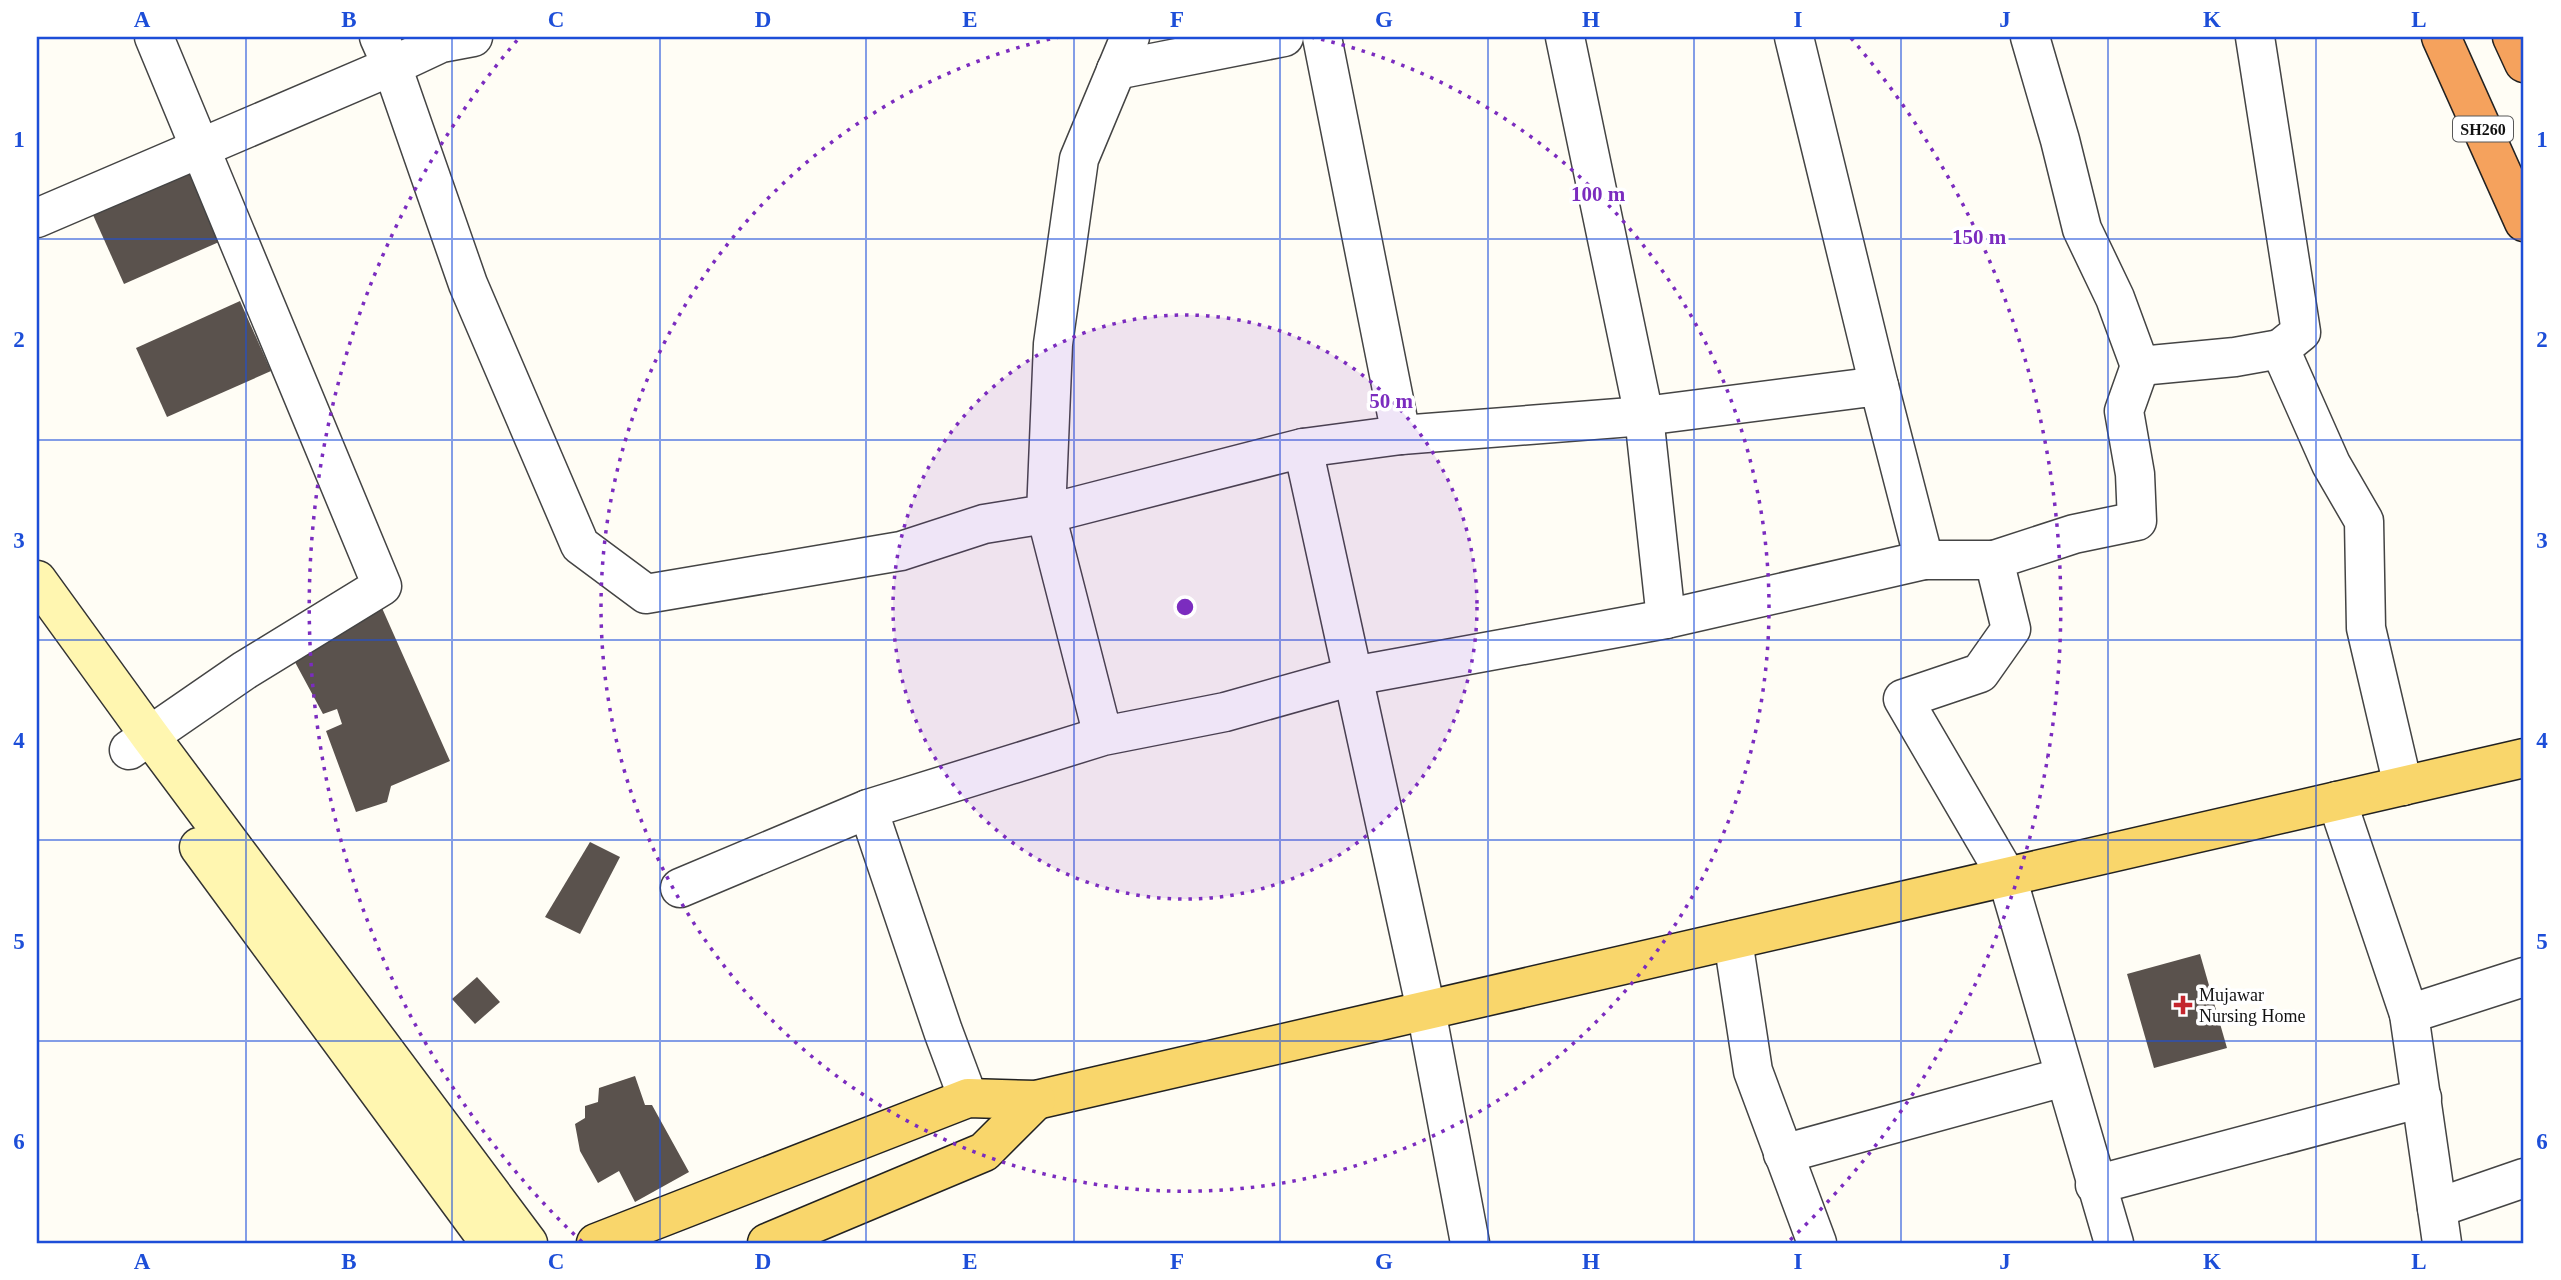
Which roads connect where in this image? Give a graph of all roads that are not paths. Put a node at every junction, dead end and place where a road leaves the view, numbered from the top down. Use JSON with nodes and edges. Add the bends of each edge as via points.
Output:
{"nodes":[{"id":1,"x":154,"y":37,"type":"edge"},
{"id":2,"x":473,"y":37,"type":"edge"},
{"id":3,"x":1284,"y":37,"type":"edge"},
{"id":4,"x":1322,"y":37,"type":"edge"},
{"id":5,"x":1565,"y":37,"type":"edge"},
{"id":6,"x":1794,"y":37,"type":"edge"},
{"id":7,"x":2030,"y":37,"type":"edge"},
{"id":8,"x":2255,"y":37,"type":"edge"},
{"id":9,"x":2441,"y":37,"type":"edge"},
{"id":10,"x":2512,"y":37,"type":"edge"},
{"id":11,"x":385,"y":51,"type":"edge"},
{"id":12,"x":1123,"y":54,"type":"edge"},
{"id":13,"x":2524,"y":63,"type":"edge"},
{"id":14,"x":201,"y":146,"type":"junction"},
{"id":15,"x":37,"y":218,"type":"edge"},
{"id":16,"x":2524,"y":222,"type":"edge"},
{"id":17,"x":2280,"y":349,"type":"junction"},
{"id":18,"x":2140,"y":366,"type":"junction"},
{"id":19,"x":1879,"y":386,"type":"junction"},
{"id":20,"x":1644,"y":416,"type":"junction"},
{"id":21,"x":1401,"y":435,"type":"junction"},
{"id":22,"x":1303,"y":448,"type":"junction"},
{"id":23,"x":1046,"y":514,"type":"junction"},
{"id":24,"x":1924,"y":560,"type":"junction"},
{"id":25,"x":1994,"y":560,"type":"junction"},
{"id":26,"x":37,"y":580,"type":"edge"},
{"id":27,"x":1666,"y":619,"type":"junction"},
{"id":28,"x":37,"y":621,"type":"edge"},
{"id":29,"x":1353,"y":676,"type":"junction"},
{"id":30,"x":1103,"y":736,"type":"junction"},
{"id":31,"x":139,"y":743,"type":"junction"},
{"id":32,"x":2524,"y":758,"type":"edge"},
{"id":33,"x":2403,"y":786,"type":"junction"},
{"id":34,"x":2337,"y":801,"type":"junction"},
{"id":35,"x":868,"y":809,"type":"junction"},
{"id":36,"x":2007,"y":877,"type":"junction"},
{"id":37,"x":680,"y":888,"type":"dead end"},
{"id":38,"x":1733,"y":940,"type":"junction"},
{"id":39,"x":2524,"y":977,"type":"edge"},
{"id":40,"x":1426,"y":1010,"type":"junction"},
{"id":41,"x":2409,"y":1014,"type":"junction"},
{"id":42,"x":2064,"y":1077,"type":"junction"},
{"id":43,"x":968,"y":1098,"type":"junction"},
{"id":44,"x":2422,"y":1098,"type":"junction"},
{"id":45,"x":1036,"y":1100,"type":"junction"},
{"id":46,"x":1783,"y":1154,"type":"junction"},
{"id":47,"x":2524,"y":1178,"type":"edge"},
{"id":48,"x":2095,"y":1185,"type":"junction"},
{"id":49,"x":2439,"y":1225,"type":"edge"},
{"id":50,"x":490,"y":1243,"type":"edge"},
{"id":51,"x":528,"y":1243,"type":"edge"},
{"id":52,"x":596,"y":1243,"type":"edge"},
{"id":53,"x":767,"y":1243,"type":"edge"},
{"id":54,"x":1470,"y":1243,"type":"edge"},
{"id":55,"x":1817,"y":1243,"type":"edge"},
{"id":56,"x":2114,"y":1243,"type":"edge"}],
"edges":[{"from":1,"to":14,"type":"street"},
{"from":2,"to":11,"type":"street"},
{"from":3,"to":12,"type":"street"},
{"from":4,"to":21,"type":"street"},
{"from":5,"to":20,"type":"street"},
{"from":6,"to":19,"type":"street"},
{"from":7,"to":18,"type":"street","via":[[2082,229],[2116,298]]},
{"from":8,"to":17,"type":"street","via":[[2301,332]]},
{"from":9,"to":16,"type":"highway","number":"SH260"},
{"from":10,"to":13,"type":"highway"},
{"from":11,"to":14,"type":"street"},
{"from":11,"to":23,"type":"street","via":[[468,284],[580,545],[646,594],[901,551],[984,524]]},
{"from":12,"to":23,"type":"street","via":[[1079,159],[1053,344]]},
{"from":14,"to":15,"type":"street"},
{"from":14,"to":31,"type":"street","via":[[382,586],[245,670]]},
{"from":17,"to":18,"type":"street"},
{"from":17,"to":33,"type":"street","via":[[2331,464],[2364,521],[2366,628]]},
{"from":18,"to":25,"type":"street","via":[[2124,411],[2135,474],[2137,521],[2074,534]]},
{"from":19,"to":20,"type":"street"},
{"from":19,"to":24,"type":"street"},
{"from":20,"to":21,"type":"street"},
{"from":20,"to":27,"type":"street"},
{"from":21,"to":22,"type":"street"},
{"from":22,"to":23,"type":"street"},
{"from":22,"to":29,"type":"street"},
{"from":23,"to":30,"type":"street"},
{"from":24,"to":25,"type":"street"},
{"from":24,"to":27,"type":"street"},
{"from":25,"to":36,"type":"street","via":[[2011,629],[1980,673],[1903,699]]},
{"from":26,"to":31,"type":"street"},
{"from":27,"to":29,"type":"street"},
{"from":28,"to":31,"type":"street"},
{"from":29,"to":30,"type":"street","via":[[1225,712]]},
{"from":29,"to":40,"type":"street"},
{"from":30,"to":35,"type":"street"},
{"from":31,"to":50,"type":"street"},
{"from":31,"to":51,"type":"street"},
{"from":32,"to":33,"type":"main road"},
{"from":33,"to":34,"type":"main road"},
{"from":34,"to":36,"type":"main road"},
{"from":34,"to":41,"type":"street"},
{"from":35,"to":37,"type":"street"},
{"from":35,"to":43,"type":"street"},
{"from":36,"to":38,"type":"main road"},
{"from":36,"to":42,"type":"street"},
{"from":38,"to":40,"type":"main road"},
{"from":38,"to":46,"type":"street","via":[[1753,1071]]},
{"from":39,"to":41,"type":"street"},
{"from":40,"to":45,"type":"main road"},
{"from":40,"to":54,"type":"street"},
{"from":41,"to":44,"type":"street"},
{"from":42,"to":46,"type":"street"},
{"from":42,"to":48,"type":"street"},
{"from":43,"to":45,"type":"main road"},
{"from":43,"to":52,"type":"main road"},
{"from":44,"to":48,"type":"street"},
{"from":44,"to":49,"type":"street"},
{"from":45,"to":53,"type":"main road","via":[[984,1152]]},
{"from":46,"to":55,"type":"street"},
{"from":47,"to":49,"type":"street"},
{"from":48,"to":56,"type":"street"}]}
